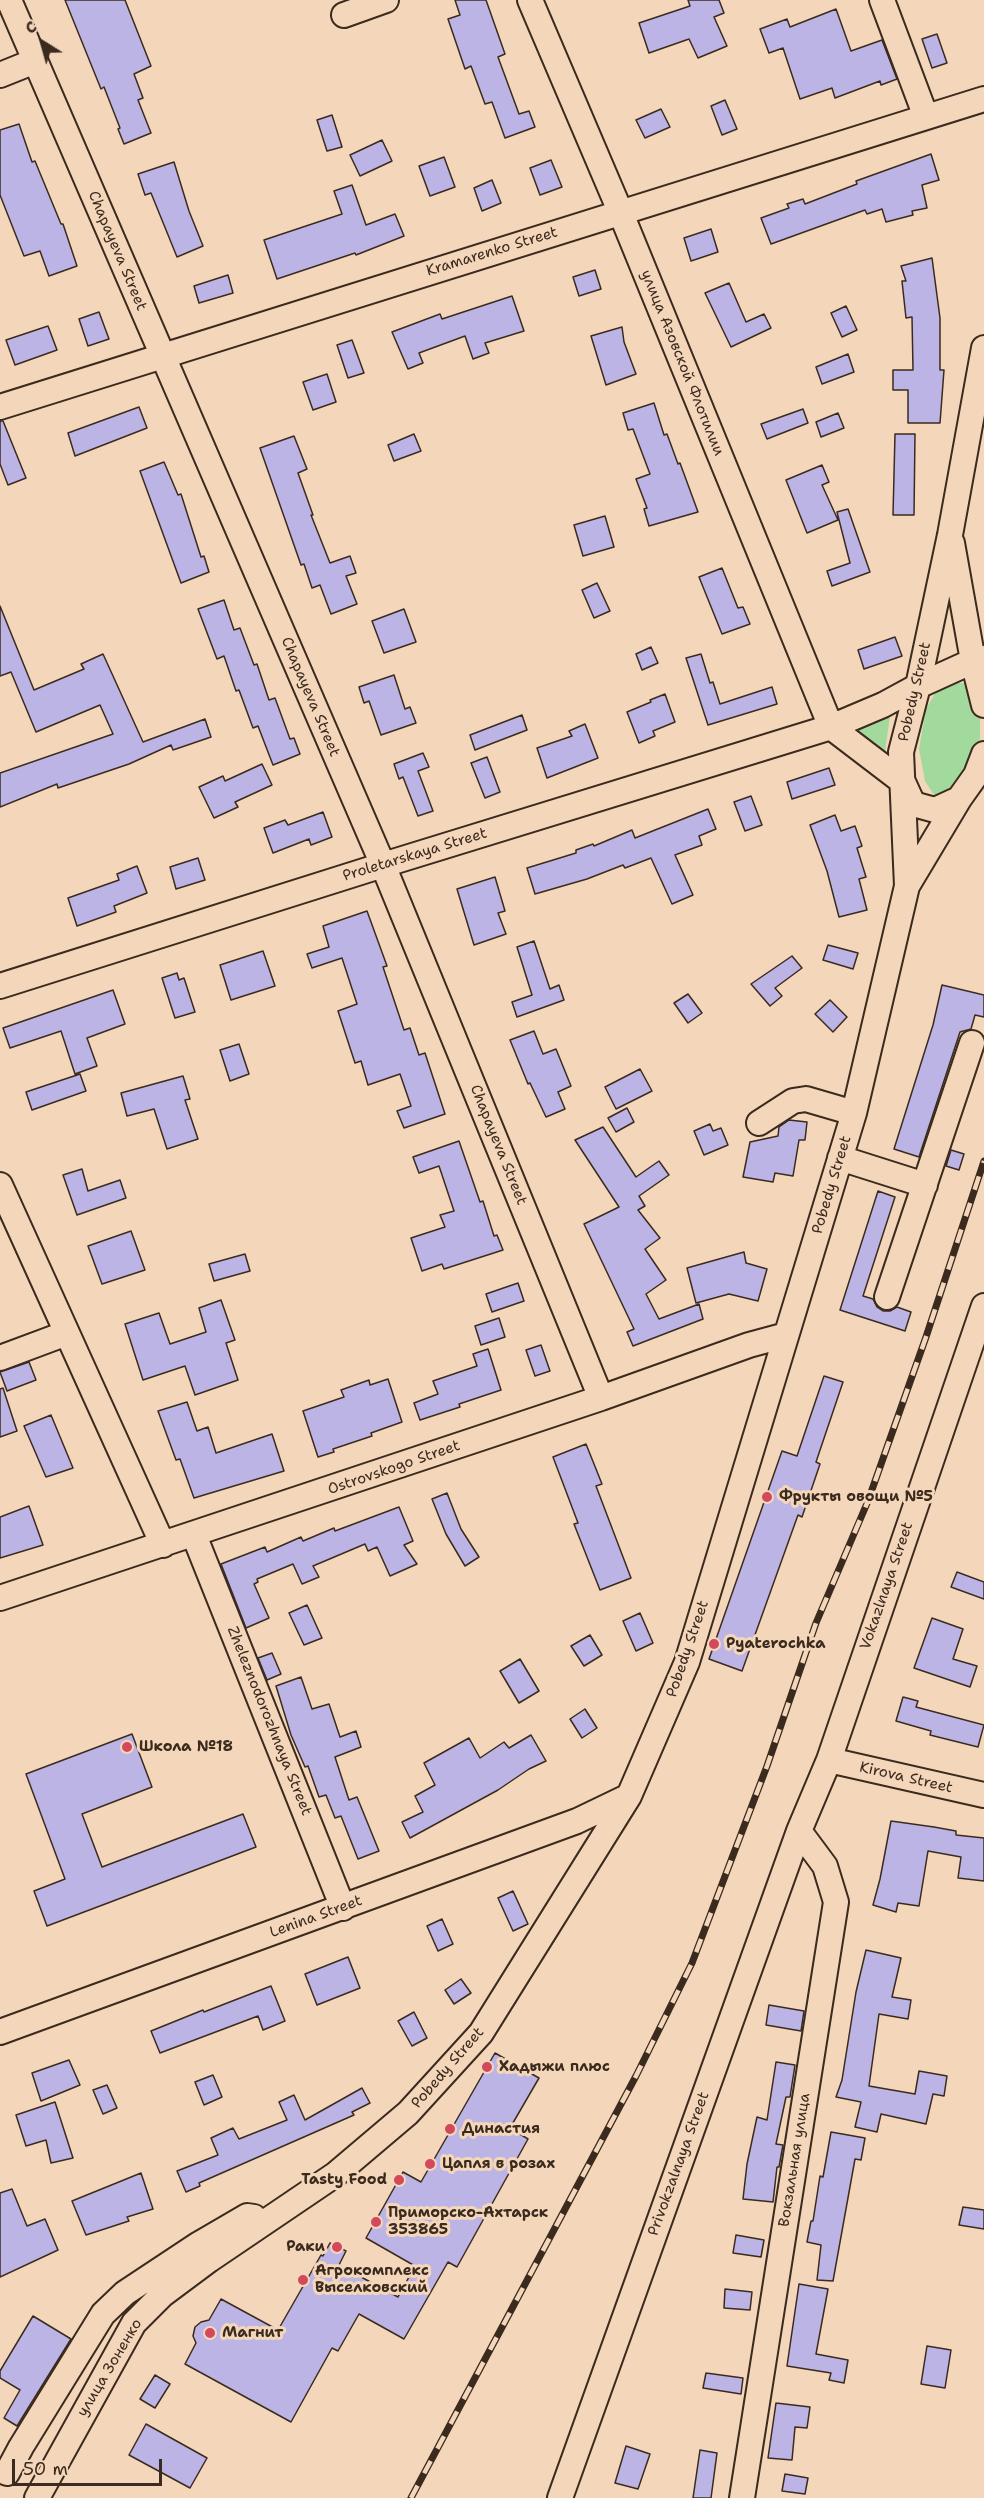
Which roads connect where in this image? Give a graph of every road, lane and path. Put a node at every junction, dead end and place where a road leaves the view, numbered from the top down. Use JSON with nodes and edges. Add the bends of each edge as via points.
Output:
{"nodes":[{"id":1,"x":9,"y":0,"type":"edge"},
{"id":2,"x":386,"y":0,"type":"edge"},
{"id":3,"x":530,"y":0,"type":"edge"},
{"id":4,"x":882,"y":0,"type":"edge"},
{"id":5,"x":344,"y":15,"type":"dead end"},
{"id":6,"x":35,"y":61,"type":"junction"},
{"id":7,"x":0,"y":75,"type":"edge"},
{"id":8,"x":984,"y":99,"type":"edge"},
{"id":9,"x":926,"y":117,"type":"junction"},
{"id":10,"x":620,"y":211,"type":"junction"},
{"id":11,"x":984,"y":348,"type":"edge"},
{"id":12,"x":162,"y":355,"type":"junction"},
{"id":13,"x":0,"y":407,"type":"edge"},
{"id":14,"x":950,"y":535,"type":"junction"},
{"id":15,"x":961,"y":587,"type":"junction"},
{"id":16,"x":984,"y":617,"type":"edge"},
{"id":17,"x":978,"y":660,"type":"edge"},
{"id":18,"x":918,"y":686,"type":"junction"},
{"id":19,"x":984,"y":705,"type":"edge"},
{"id":20,"x":831,"y":727,"type":"junction"},
{"id":21,"x":984,"y":754,"type":"edge"},
{"id":22,"x":903,"y":782,"type":"junction"},
{"id":23,"x":959,"y":799,"type":"junction"},
{"id":24,"x":383,"y":865,"type":"junction"},
{"id":25,"x":907,"y":886,"type":"junction"},
{"id":26,"x":0,"y":986,"type":"edge"},
{"id":27,"x":972,"y":1043,"type":"dead end"},
{"id":28,"x":854,"y":1113,"type":"junction"},
{"id":29,"x":759,"y":1123,"type":"dead end"},
{"id":30,"x":840,"y":1158,"type":"junction"},
{"id":31,"x":0,"y":1185,"type":"edge"},
{"id":32,"x":925,"y":1185,"type":"junction"},
{"id":33,"x":887,"y":1297,"type":"dead end"},
{"id":34,"x":984,"y":1306,"type":"edge"},
{"id":35,"x":67,"y":1333,"type":"junction"},
{"id":36,"x":786,"y":1335,"type":"junction"},
{"id":37,"x":0,"y":1358,"type":"edge"},
{"id":38,"x":601,"y":1398,"type":"junction"},
{"id":39,"x":194,"y":1535,"type":"junction"},
{"id":40,"x":163,"y":1545,"type":"junction"},
{"id":41,"x":0,"y":1598,"type":"edge"},
{"id":42,"x":829,"y":1760,"type":"junction"},
{"id":43,"x":629,"y":1796,"type":"junction"},
{"id":44,"x":984,"y":1796,"type":"edge"},
{"id":45,"x":799,"y":1831,"type":"junction"},
{"id":46,"x":343,"y":1908,"type":"junction"},
{"id":47,"x":0,"y":2032,"type":"edge"},
{"id":48,"x":268,"y":2220,"type":"junction"},
{"id":49,"x":209,"y":2260,"type":"joint"},
{"id":50,"x":4,"y":2467,"type":"edge"},
{"id":51,"x":24,"y":2498,"type":"edge"},
{"id":52,"x":37,"y":2498,"type":"edge"},
{"id":53,"x":560,"y":2498,"type":"edge"},
{"id":54,"x":742,"y":2498,"type":"edge"}],
"edges":[{"from":1,"to":6,"type":"street","name":"Chapayeva Street"},
{"from":2,"to":5,"type":"street"},
{"from":3,"to":10,"type":"street","name":"улица Азовской Флотилии"},
{"from":4,"to":9,"type":"street"},
{"from":6,"to":7,"type":"street"},
{"from":6,"to":12,"type":"street","name":"Chapayeva Street"},
{"from":8,"to":9,"type":"street","name":"Kramarenko Street"},
{"from":9,"to":10,"type":"street","name":"Kramarenko Street"},
{"from":10,"to":12,"type":"street","name":"Kramarenko Street"},
{"from":10,"to":20,"type":"street","name":"улица Азовской Флотилии"},
{"from":11,"to":14,"type":"street","name":"Pobedy Street"},
{"from":12,"to":13,"type":"street","name":"Kramarenko Street"},
{"from":12,"to":24,"type":"street","name":"Chapayeva Street"},
{"from":14,"to":15,"type":"street","name":"Pobedy Street"},
{"from":14,"to":18,"type":"street","name":"Pobedy Street"},
{"from":15,"to":16,"type":"street"},
{"from":15,"to":17,"type":"street","name":"Pobedy Street"},
{"from":17,"to":18,"type":"street","name":"Proletarskaya Street"},
{"from":17,"to":19,"type":"street","name":"Pobedy Street"},
{"from":18,"to":20,"type":"street","name":"Proletarskaya Street"},
{"from":18,"to":22,"type":"street","name":"Pobedy Street","via":[[901,752]]},
{"from":20,"to":22,"type":"street"},
{"from":20,"to":24,"type":"street","name":"Proletarskaya Street"},
{"from":21,"to":23,"type":"street","name":"Pobedy Street","via":[[976,775]]},
{"from":22,"to":23,"type":"street","via":[[913,804],[935,810]]},
{"from":22,"to":25,"type":"street","name":"Pobedy Street"},
{"from":23,"to":25,"type":"street","name":"Pobedy Street"},
{"from":24,"to":26,"type":"street","name":"Proletarskaya Street"},
{"from":24,"to":38,"type":"street","name":"Chapayeva Street"},
{"from":25,"to":28,"type":"street","name":"Pobedy Street"},
{"from":27,"to":32,"type":"street"},
{"from":28,"to":29,"type":"street","via":[[806,1099],[793,1101]]},
{"from":28,"to":30,"type":"street","name":"Pobedy Street"},
{"from":30,"to":32,"type":"street"},
{"from":30,"to":36,"type":"street","name":"Pobedy Street"},
{"from":31,"to":35,"type":"street"},
{"from":32,"to":33,"type":"street"},
{"from":34,"to":42,"type":"street","name":"Vokazlnaya Street"},
{"from":35,"to":37,"type":"street"},
{"from":35,"to":40,"type":"street"},
{"from":36,"to":38,"type":"street","name":"Ostrovskogo Street"},
{"from":36,"to":43,"type":"street","name":"Pobedy Street","via":[[687,1662]]},
{"from":38,"to":39,"type":"street","name":"Ostrovskogo Street"},
{"from":39,"to":40,"type":"street","name":"Ostrovskogo Street"},
{"from":39,"to":46,"type":"street","name":"Zheleznodorozhnaya Street"},
{"from":40,"to":41,"type":"street","name":"Ostrovskogo Street"},
{"from":42,"to":44,"type":"street","name":"Kirova Street"},
{"from":42,"to":45,"type":"street","name":"Vokazlnaya Street"},
{"from":43,"to":46,"type":"street","name":"Lenina Street","via":[[577,1821]]},
{"from":43,"to":48,"type":"street","name":"Pobedy Street","via":[[481,2032],[408,2113],[336,2174]]},
{"from":45,"to":53,"type":"street","name":"Privokzalnaya Street"},
{"from":45,"to":54,"type":"street","name":"Вокзальная улица","via":[[825,1866],[836,1902]]},
{"from":46,"to":47,"type":"street","name":"Lenina Street"},
{"from":48,"to":49,"type":"street","name":"Pobedy Street"},
{"from":48,"to":50,"type":"street","via":[[247,2216],[125,2293],[103,2314]]},
{"from":49,"to":52,"type":"street","name":"улица Зоненко","via":[[162,2295],[134,2323]]},
{"from":50,"to":51,"type":"street"}]}
